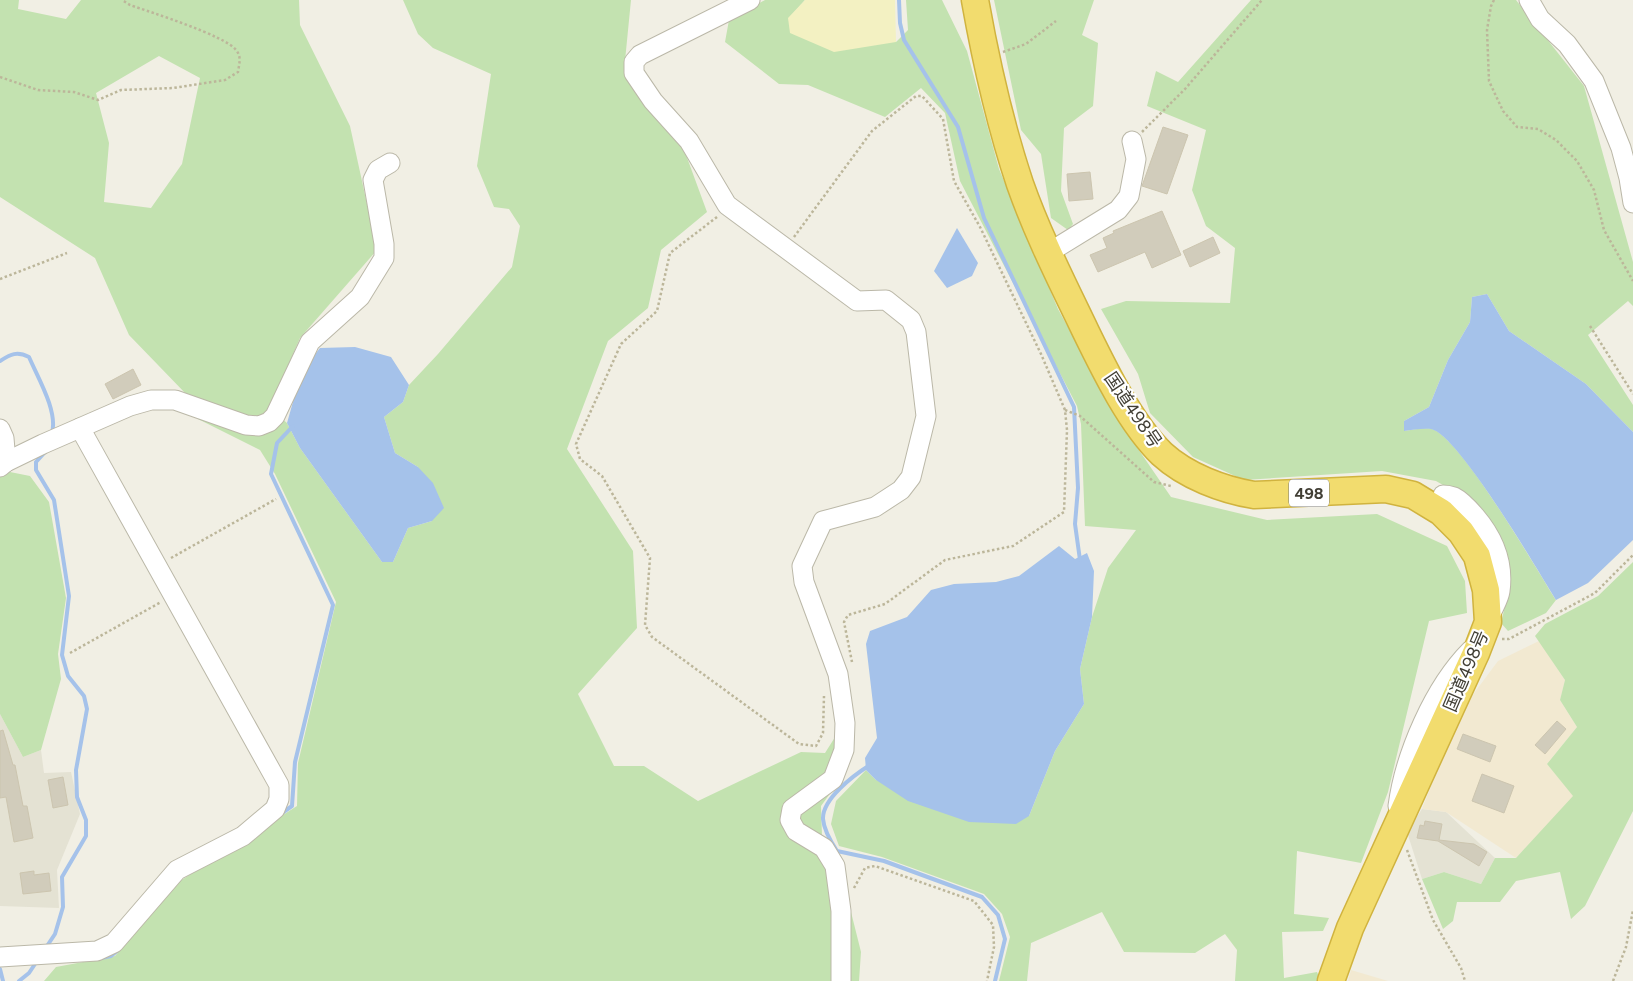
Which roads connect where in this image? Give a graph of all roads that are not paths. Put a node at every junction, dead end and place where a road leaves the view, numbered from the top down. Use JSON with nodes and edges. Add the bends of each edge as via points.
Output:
{"nodes":[{"id":1,"x":750,"y":0,"type":"edge"},
{"id":2,"x":975,"y":0,"type":"edge"},
{"id":3,"x":1529,"y":0,"type":"edge"},
{"id":4,"x":1132,"y":141,"type":"road end"},
{"id":5,"x":390,"y":163,"type":"dead end"},
{"id":6,"x":1633,"y":203,"type":"edge"},
{"id":7,"x":1048,"y":254,"type":"junction"},
{"id":8,"x":80,"y":428,"type":"junction"},
{"id":9,"x":0,"y":429,"type":"edge"},
{"id":10,"x":3,"y":464,"type":"edge"},
{"id":11,"x":1443,"y":495,"type":"dead end"},
{"id":12,"x":1485,"y":630,"type":"junction"},
{"id":13,"x":0,"y":957,"type":"edge"},
{"id":14,"x":841,"y":981,"type":"edge"},
{"id":15,"x":1331,"y":981,"type":"edge"}],
"edges":[{"from":1,"to":14,"type":"street","via":[[640,55],[634,62],[634,73],[689,141],[727,205],[857,301],[886,300],[912,320],[926,416],[911,476],[901,490],[875,507],[823,521],[802,566],[804,582],[838,674],[845,723],[844,750],[832,779],[792,809],[790,820],[796,831],[824,848],[835,866],[841,911]]},
{"from":2,"to":7,"type":"highway","name":"国道498号","number":"498","via":[[1004,131]]},
{"from":3,"to":6,"type":"street","via":[[1540,18],[1566,44],[1594,81],[1621,148]]},
{"from":4,"to":7,"type":"street","via":[[1136,159],[1130,196],[1118,210]]},
{"from":5,"to":8,"type":"street","via":[[378,170],[374,180],[384,258],[360,297],[310,342],[275,416],[269,422],[259,426],[246,425],[175,400],[151,400]]},
{"from":7,"to":12,"type":"highway","name":"国道498号","number":"498","via":[[1121,400],[1162,454],[1209,483],[1234,492],[1271,495],[1386,489],[1414,496],[1441,512],[1461,532],[1477,556],[1486,590]]},
{"from":8,"to":10,"type":"street"},
{"from":8,"to":13,"type":"street","via":[[279,785],[279,799],[275,809],[243,836],[177,870],[114,943],[97,951]]},
{"from":9,"to":10,"type":"street","via":[[4,438]]},
{"from":11,"to":12,"type":"street","via":[[1454,497],[1469,509],[1483,525],[1496,550],[1501,572],[1500,592]]},
{"from":12,"to":15,"type":"highway","name":"国道498号","number":"498","via":[[1350,928]]}]}
